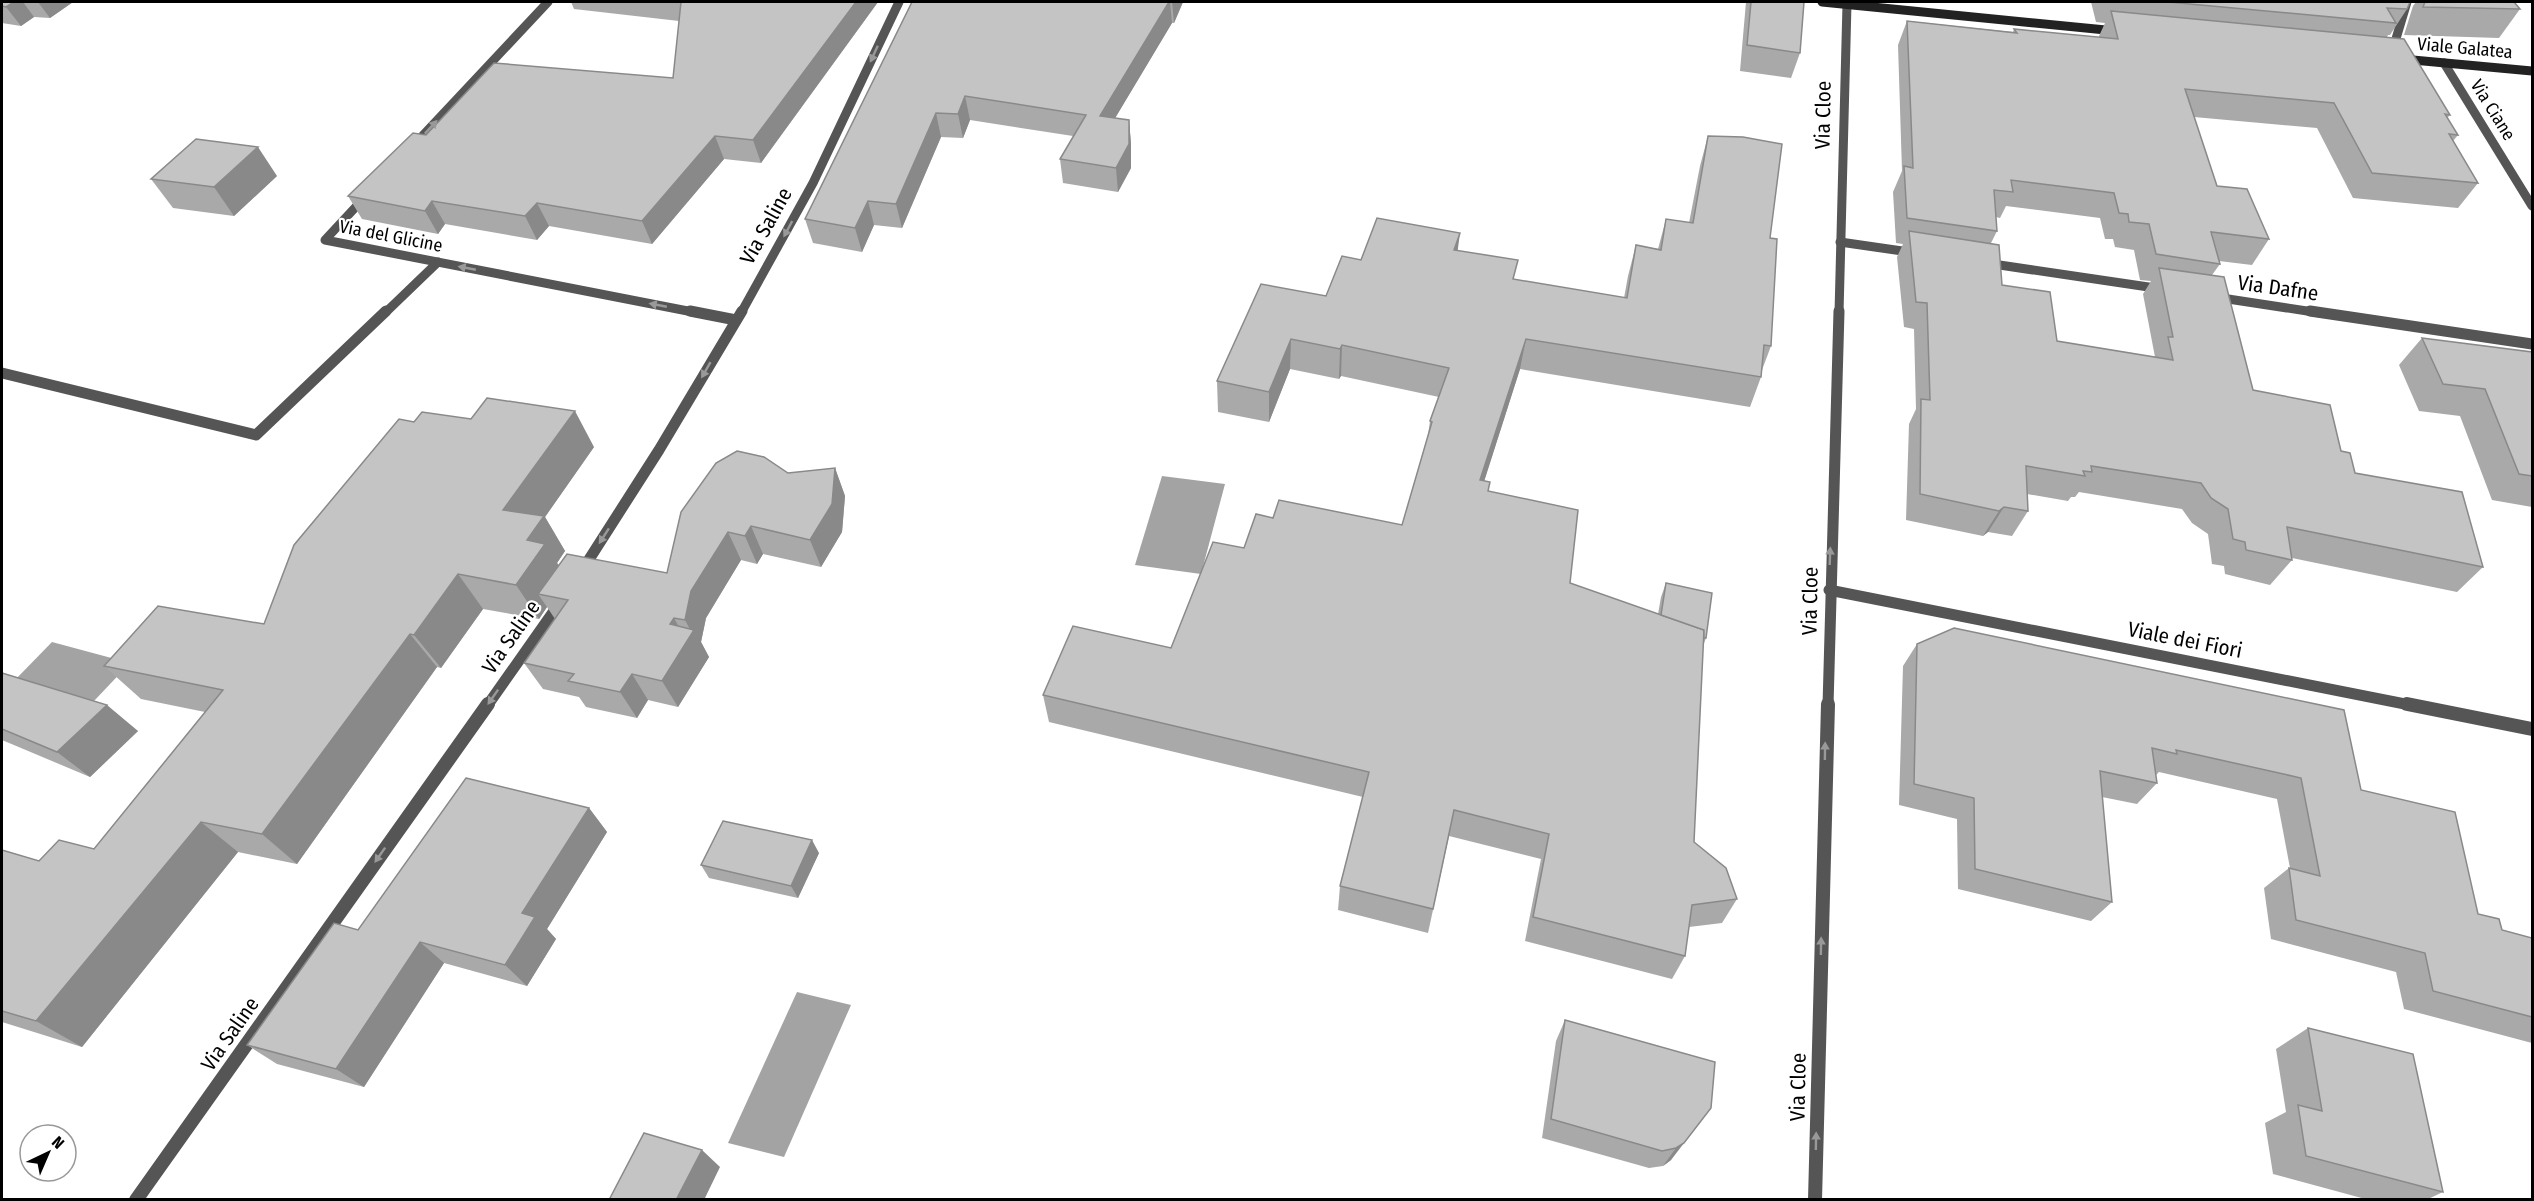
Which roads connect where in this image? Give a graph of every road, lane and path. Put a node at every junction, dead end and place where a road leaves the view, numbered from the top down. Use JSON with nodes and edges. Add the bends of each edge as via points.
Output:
{"nodes":[{"id":1,"x":548,"y":2,"type":"edge"},
{"id":2,"x":899,"y":2,"type":"edge"},
{"id":3,"x":1822,"y":2,"type":"edge"},
{"id":4,"x":2408,"y":2,"type":"edge"},
{"id":5,"x":1847,"y":4,"type":"junction"},
{"id":6,"x":2130,"y":32,"type":"edge"},
{"id":7,"x":2378,"y":56,"type":"edge"},
{"id":8,"x":2390,"y":57,"type":"junction"},
{"id":9,"x":2444,"y":63,"type":"junction"},
{"id":10,"x":2532,"y":71,"type":"edge"},
{"id":11,"x":404,"y":155,"type":"edge"},
{"id":12,"x":372,"y":189,"type":"edge"},
{"id":13,"x":2532,"y":206,"type":"edge"},
{"id":14,"x":1840,"y":242,"type":"junction"},
{"id":15,"x":1922,"y":254,"type":"edge"},
{"id":16,"x":438,"y":262,"type":"junction"},
{"id":17,"x":1980,"y":263,"type":"edge"},
{"id":18,"x":2168,"y":290,"type":"edge"},
{"id":19,"x":2204,"y":296,"type":"edge"},
{"id":20,"x":736,"y":320,"type":"junction"},
{"id":21,"x":2532,"y":344,"type":"edge"},
{"id":22,"x":2,"y":373,"type":"edge"},
{"id":23,"x":1829,"y":590,"type":"junction"},
{"id":24,"x":2532,"y":729,"type":"edge"},
{"id":25,"x":136,"y":1200,"type":"edge"},
{"id":26,"x":1815,"y":1200,"type":"edge"}],
"edges":[{"from":11,"to":1,"type":"street","one_way":true},
{"from":2,"to":20,"type":"street","name":"Via Saline","one_way":true,"via":[[830,148]]},
{"from":3,"to":5,"type":"main road"},
{"from":4,"to":8,"type":"street"},
{"from":5,"to":6,"type":"main road"},
{"from":5,"to":14,"type":"street","name":"Via Cloe"},
{"from":7,"to":8,"type":"main road","name":"Viale Galatea"},
{"from":8,"to":9,"type":"main road","name":"Viale Galatea"},
{"from":9,"to":10,"type":"main road","name":"Viale Galatea"},
{"from":9,"to":13,"type":"street","name":"Via Ciane"},
{"from":12,"to":16,"type":"street","name":"Via del Glicine","via":[[325,240]]},
{"from":14,"to":15,"type":"street"},
{"from":23,"to":14,"type":"street","name":"Via Cloe","one_way":true},
{"from":20,"to":16,"type":"street","name":"Via del Glicine","one_way":true},
{"from":16,"to":22,"type":"street","via":[[255,435]]},
{"from":17,"to":18,"type":"street"},
{"from":19,"to":21,"type":"street","name":"Via Dafne"},
{"from":20,"to":25,"type":"street","name":"Via Saline","one_way":true,"via":[[657,455],[570,588]]},
{"from":23,"to":24,"type":"street","name":"Viale dei Fiori"},
{"from":26,"to":23,"type":"street","name":"Via Cloe","one_way":true}]}
